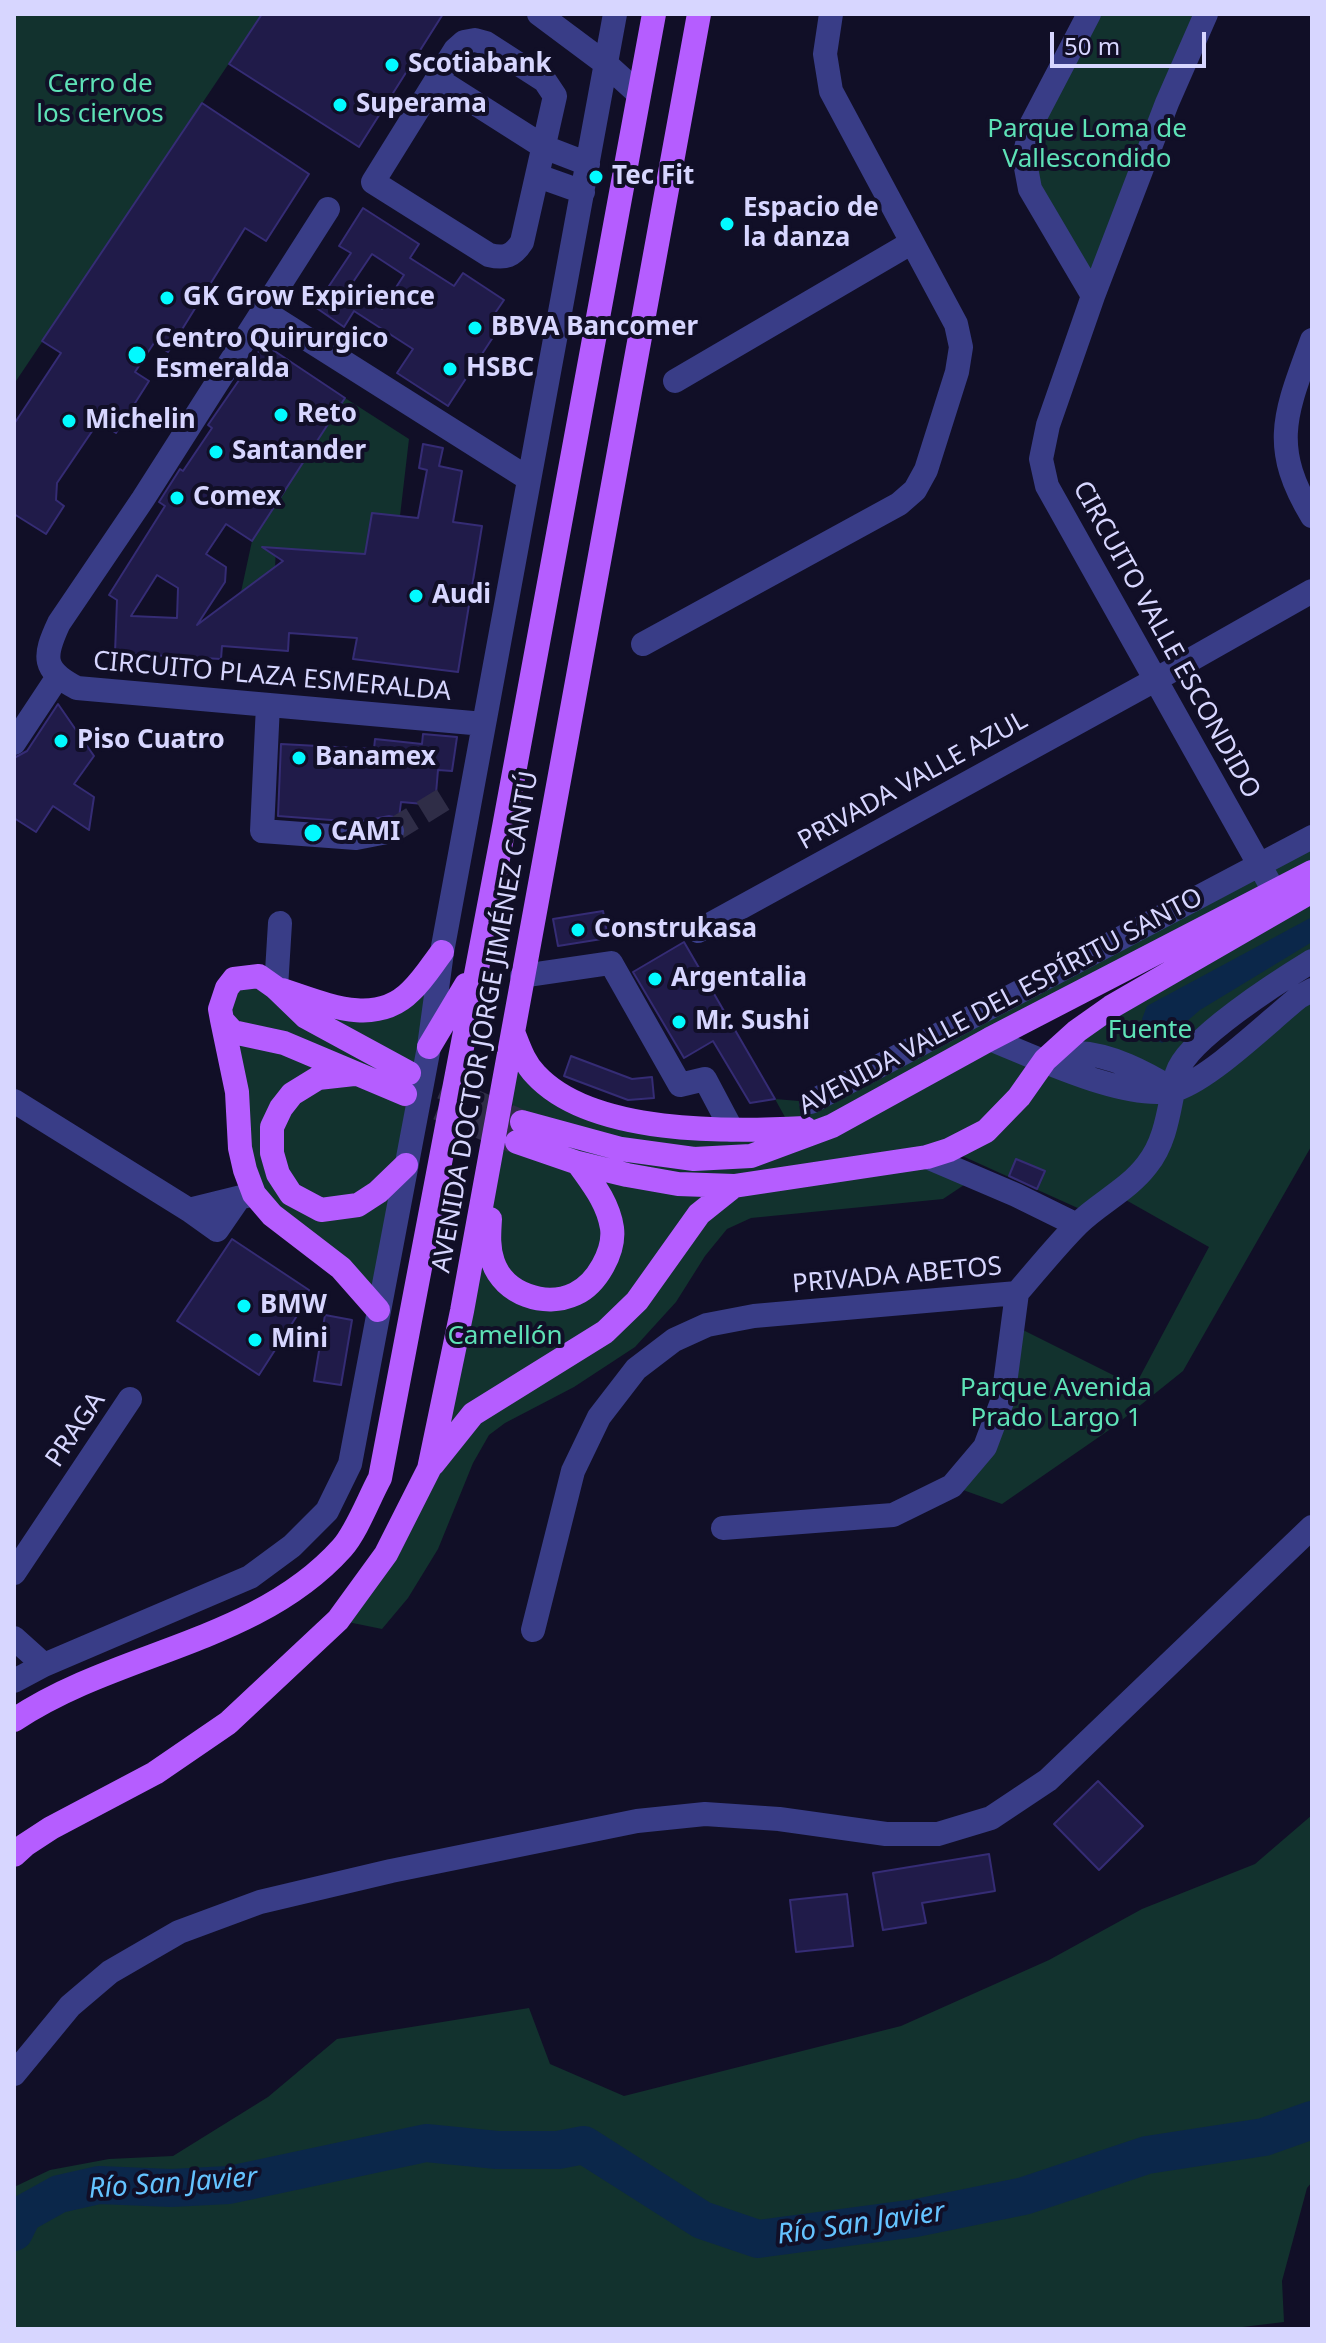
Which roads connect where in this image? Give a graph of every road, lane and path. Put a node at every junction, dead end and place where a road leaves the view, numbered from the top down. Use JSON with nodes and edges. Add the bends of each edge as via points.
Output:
{"nodes":[{"id":1,"x":539,"y":14,"type":"edge"},
{"id":2,"x":614,"y":14,"type":"edge"},
{"id":3,"x":654,"y":14,"type":"edge"},
{"id":4,"x":699,"y":14,"type":"edge"},
{"id":5,"x":831,"y":14,"type":"edge"},
{"id":6,"x":1089,"y":14,"type":"edge"},
{"id":7,"x":1206,"y":14,"type":"edge"},
{"id":8,"x":606,"y":64,"type":"junction"},
{"id":9,"x":437,"y":79,"type":"junction"},
{"id":10,"x":639,"y":94,"type":"junction"},
{"id":11,"x":544,"y":147,"type":"junction"},
{"id":12,"x":588,"y":164,"type":"junction"},
{"id":13,"x":538,"y":176,"type":"junction"},
{"id":14,"x":583,"y":192,"type":"junction"},
{"id":15,"x":328,"y":209,"type":"dead end"},
{"id":16,"x":911,"y":243,"type":"junction"},
{"id":17,"x":1093,"y":296,"type":"junction"},
{"id":18,"x":263,"y":311,"type":"junction"},
{"id":19,"x":1312,"y":340,"type":"edge"},
{"id":20,"x":675,"y":381,"type":"dead end"},
{"id":21,"x":529,"y":479,"type":"junction"},
{"id":22,"x":1312,"y":516,"type":"edge"},
{"id":23,"x":1312,"y":591,"type":"edge"},
{"id":24,"x":643,"y":644,"type":"dead end"},
{"id":25,"x":57,"y":678,"type":"junction"},
{"id":26,"x":1155,"y":680,"type":"junction"},
{"id":27,"x":268,"y":705,"type":"junction"},
{"id":28,"x":484,"y":724,"type":"junction"},
{"id":29,"x":14,"y":743,"type":"edge"},
{"id":30,"x":474,"y":784,"type":"junction"},
{"id":31,"x":449,"y":796,"type":"tunnel mouth"},
{"id":32,"x":392,"y":831,"type":"tunnel mouth"},
{"id":33,"x":1312,"y":837,"type":"edge"},
{"id":34,"x":1312,"y":872,"type":"edge"},
{"id":35,"x":1268,"y":880,"type":"junction"},
{"id":36,"x":1312,"y":891,"type":"edge"},
{"id":37,"x":280,"y":923,"type":"dead end"},
{"id":38,"x":698,"y":931,"type":"dead end"},
{"id":39,"x":442,"y":952,"type":"junction"},
{"id":40,"x":1312,"y":961,"type":"edge"},
{"id":41,"x":476,"y":969,"type":"junction"},
{"id":42,"x":522,"y":976,"type":"junction"},
{"id":43,"x":276,"y":988,"type":"junction"},
{"id":44,"x":1312,"y":990,"type":"edge"},
{"id":45,"x":222,"y":1020,"type":"junction"},
{"id":46,"x":513,"y":1032,"type":"junction"},
{"id":47,"x":990,"y":1039,"type":"junction"},
{"id":48,"x":429,"y":1047,"type":"junction"},
{"id":49,"x":1045,"y":1060,"type":"junction"},
{"id":50,"x":360,"y":1074,"type":"junction"},
{"id":51,"x":1175,"y":1091,"type":"junction"},
{"id":52,"x":14,"y":1101,"type":"edge"},
{"id":53,"x":811,"y":1102,"type":"dead end"},
{"id":54,"x":832,"y":1126,"type":"junction"},
{"id":55,"x":732,"y":1130,"type":"junction"},
{"id":56,"x":938,"y":1153,"type":"junction"},
{"id":57,"x":490,"y":1160,"type":"junction"},
{"id":58,"x":578,"y":1163,"type":"junction"},
{"id":59,"x":406,"y":1165,"type":"junction"},
{"id":60,"x":734,"y":1186,"type":"junction"},
{"id":61,"x":246,"y":1196,"type":"junction"},
{"id":62,"x":1084,"y":1219,"type":"junction"},
{"id":63,"x":1017,"y":1293,"type":"junction"},
{"id":64,"x":378,"y":1310,"type":"junction"},
{"id":65,"x":130,"y":1399,"type":"dead end"},
{"id":66,"x":429,"y":1469,"type":"junction"},
{"id":67,"x":1312,"y":1527,"type":"edge"},
{"id":68,"x":723,"y":1528,"type":"dead end"},
{"id":69,"x":14,"y":1573,"type":"edge"},
{"id":70,"x":533,"y":1630,"type":"dead end"},
{"id":71,"x":14,"y":1638,"type":"edge"},
{"id":72,"x":44,"y":1665,"type":"junction"},
{"id":73,"x":14,"y":1681,"type":"edge"},
{"id":74,"x":14,"y":1720,"type":"edge"},
{"id":75,"x":14,"y":1855,"type":"edge"},
{"id":76,"x":14,"y":2074,"type":"edge"}],
"edges":[{"from":1,"to":8,"type":"street"},
{"from":2,"to":8,"type":"street","name":"AVENIDA DOCTOR JORGE JIMÉNEZ CANTÚ"},
{"from":3,"to":10,"type":"main road","name":"AVENIDA DOCTOR JORGE JIMÉNEZ CANTÚ"},
{"from":4,"to":42,"type":"main road","name":"AVENIDA DOCTOR JORGE JIMÉNEZ CANTÚ"},
{"from":5,"to":16,"type":"street","via":[[825,54],[831,91]]},
{"from":6,"to":17,"type":"street","via":[[1032,123],[1024,157],[1030,189]]},
{"from":7,"to":17,"type":"street","name":"CIRCUITO VALLE ESCONDIDO"},
{"from":8,"to":10,"type":"street"},
{"from":8,"to":12,"type":"street","name":"AVENIDA DOCTOR JORGE JIMÉNEZ CANTÚ"},
{"from":9,"to":11,"type":"street"},
{"from":9,"to":11,"type":"street","via":[[464,42],[475,40],[498,51],[552,88],[555,105]]},
{"from":9,"to":13,"type":"street","via":[[373,182],[489,255],[502,258],[514,254],[522,242]]},
{"from":10,"to":41,"type":"main road","name":"AVENIDA DOCTOR JORGE JIMÉNEZ CANTÚ"},
{"from":11,"to":12,"type":"street"},
{"from":11,"to":13,"type":"street"},
{"from":12,"to":14,"type":"street","name":"AVENIDA DOCTOR JORGE JIMÉNEZ CANTÚ"},
{"from":13,"to":14,"type":"street"},
{"from":14,"to":21,"type":"street","name":"AVENIDA DOCTOR JORGE JIMÉNEZ CANTÚ"},
{"from":15,"to":18,"type":"street","name":"CIRCUITO PLAZA ESMERALDA"},
{"from":16,"to":20,"type":"street"},
{"from":16,"to":24,"type":"street","via":[[956,324],[961,347],[926,470],[915,490],[899,504]]},
{"from":17,"to":26,"type":"street","name":"CIRCUITO VALLE ESCONDIDO","via":[[1041,459],[1047,486]]},
{"from":18,"to":21,"type":"street"},
{"from":18,"to":25,"type":"street","name":"CIRCUITO PLAZA ESMERALDA","via":[[59,623],[48,661]]},
{"from":19,"to":22,"type":"street","via":[[1284,435],[1296,490]]},
{"from":21,"to":28,"type":"street","name":"AVENIDA DOCTOR JORGE JIMÉNEZ CANTÚ"},
{"from":23,"to":26,"type":"street","name":"PRIVADA VALLE AZUL"},
{"from":25,"to":27,"type":"street","name":"CIRCUITO PLAZA ESMERALDA","via":[[97,691]]},
{"from":25,"to":29,"type":"street"},
{"from":26,"to":35,"type":"street","name":"CIRCUITO VALLE ESCONDIDO"},
{"from":26,"to":38,"type":"street","name":"PRIVADA VALLE AZUL"},
{"from":27,"to":28,"type":"street","name":"CIRCUITO PLAZA ESMERALDA"},
{"from":27,"to":32,"type":"street","via":[[262,831],[356,838]]},
{"from":28,"to":30,"type":"street","name":"AVENIDA DOCTOR JORGE JIMÉNEZ CANTÚ"},
{"from":30,"to":31,"type":"street"},
{"from":30,"to":39,"type":"street","name":"AVENIDA DOCTOR JORGE JIMÉNEZ CANTÚ"},
{"from":33,"to":35,"type":"street"},
{"from":34,"to":35,"type":"main road","name":"AVENIDA VALLE DEL ESPÍRITU SANTO"},
{"from":35,"to":47,"type":"main road","name":"AVENIDA VALLE DEL ESPÍRITU SANTO"},
{"from":35,"to":53,"type":"street"},
{"from":36,"to":49,"type":"main road","name":"AVENIDA VALLE DEL ESPÍRITU SANTO","via":[[1111,1007]]},
{"from":37,"to":43,"type":"street"},
{"from":39,"to":43,"type":"main road","via":[[410,993],[381,1009],[352,1011]]},
{"from":39,"to":48,"type":"street","name":"AVENIDA DOCTOR JORGE JIMÉNEZ CANTÚ"},
{"from":40,"to":51,"type":"street","via":[[1252,999],[1185,1056]]},
{"from":41,"to":48,"type":"main road"},
{"from":41,"to":74,"type":"main road","name":"AVENIDA DOCTOR JORGE JIMÉNEZ CANTÚ","via":[[380,1478],[344,1546],[293,1593],[230,1625],[35,1706]]},
{"from":42,"to":46,"type":"main road","name":"AVENIDA DOCTOR JORGE JIMÉNEZ CANTÚ"},
{"from":42,"to":55,"type":"street","via":[[611,963],[680,1085],[705,1079]]},
{"from":43,"to":45,"type":"main road","via":[[259,976],[234,979],[222,999]]},
{"from":43,"to":50,"type":"main road","via":[[306,1017],[407,1084]]},
{"from":44,"to":51,"type":"street","via":[[1200,1078]]},
{"from":45,"to":50,"type":"main road","via":[[233,1032],[284,1043]]},
{"from":45,"to":61,"type":"main road","via":[[237,1092]]},
{"from":46,"to":55,"type":"main road","via":[[535,1074],[578,1103],[639,1121]]},
{"from":46,"to":57,"type":"main road","name":"AVENIDA DOCTOR JORGE JIMÉNEZ CANTÚ"},
{"from":47,"to":49,"type":"street"},
{"from":47,"to":54,"type":"main road","name":"AVENIDA VALLE DEL ESPÍRITU SANTO"},
{"from":48,"to":59,"type":"street","name":"AVENIDA DOCTOR JORGE JIMÉNEZ CANTÚ"},
{"from":49,"to":51,"type":"street","via":[[1075,1053],[1099,1057],[1147,1074]]},
{"from":49,"to":56,"type":"main road","name":"AVENIDA VALLE DEL ESPÍRITU SANTO","via":[[986,1131]]},
{"from":50,"to":59,"type":"main road","via":[[318,1078],[292,1094],[272,1127],[278,1174],[291,1194],[321,1210],[358,1205]]},
{"from":51,"to":62,"type":"street","via":[[1165,1130],[1148,1164]]},
{"from":52,"to":61,"type":"street","via":[[189,1210]]},
{"from":54,"to":55,"type":"main road"},
{"from":54,"to":58,"type":"main road","name":"AVENIDA VALLE DEL ESPÍRITU SANTO","via":[[751,1156],[694,1159],[519,1132]]},
{"from":56,"to":60,"type":"main road","name":"AVENIDA VALLE DEL ESPÍRITU SANTO"},
{"from":56,"to":62,"type":"street","via":[[1016,1195]]},
{"from":57,"to":58,"type":"main road","via":[[489,1245],[494,1265],[512,1289],[541,1301],[576,1294],[605,1267],[612,1230],[604,1200]]},
{"from":57,"to":66,"type":"main road","name":"AVENIDA DOCTOR JORGE JIMÉNEZ CANTÚ"},
{"from":58,"to":60,"type":"main road","name":"AVENIDA VALLE DEL ESPÍRITU SANTO","via":[[678,1184]]},
{"from":59,"to":64,"type":"street","name":"AVENIDA DOCTOR JORGE JIMÉNEZ CANTÚ"},
{"from":60,"to":66,"type":"main road","via":[[699,1214],[637,1301],[605,1332],[473,1414]]},
{"from":61,"to":64,"type":"main road","via":[[341,1268]]},
{"from":62,"to":63,"type":"street"},
{"from":63,"to":68,"type":"street","name":"PRIVADA ABETOS","via":[[1003,1399],[985,1447],[952,1486],[893,1515]]},
{"from":63,"to":70,"type":"street","name":"PRIVADA ABETOS","via":[[754,1316],[707,1325],[674,1340],[636,1369],[599,1417],[573,1471]]},
{"from":64,"to":72,"type":"street","name":"AVENIDA DOCTOR JORGE JIMÉNEZ CANTÚ","via":[[350,1464],[327,1511],[250,1577]]},
{"from":65,"to":69,"type":"street","name":"PRAGA"},
{"from":66,"to":75,"type":"main road","name":"AVENIDA DOCTOR JORGE JIMÉNEZ CANTÚ","via":[[386,1554],[338,1620],[239,1713],[155,1773],[51,1828]]},
{"from":67,"to":76,"type":"street","via":[[1048,1780],[991,1818],[938,1834],[886,1834],[705,1814],[637,1821],[260,1902],[179,1932],[110,1972],[70,2006]]},
{"from":71,"to":72,"type":"street"},
{"from":72,"to":73,"type":"street","name":"AVENIDA DOCTOR JORGE JIMÉNEZ CANTÚ"}]}
